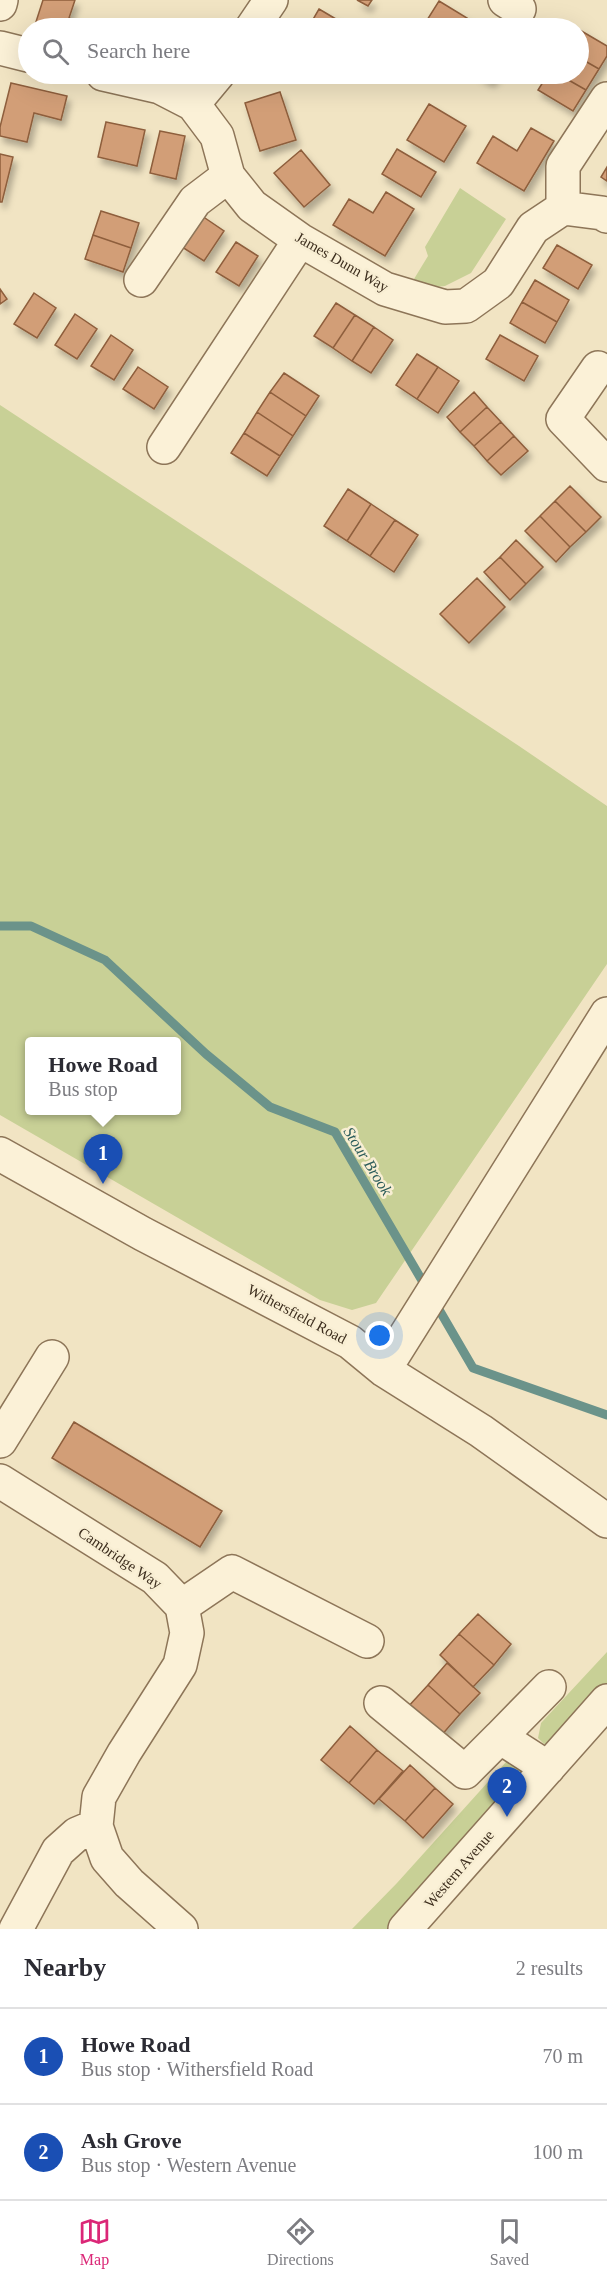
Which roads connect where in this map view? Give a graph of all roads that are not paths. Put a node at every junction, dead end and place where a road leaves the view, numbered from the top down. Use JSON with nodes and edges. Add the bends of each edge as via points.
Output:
{"nodes":[{"id":1,"x":271,"y":0,"type":"edge"},
{"id":2,"x":259,"y":18,"type":"edge"},
{"id":3,"x":0,"y":48,"type":"edge"},
{"id":4,"x":18,"y":52,"type":"edge"},
{"id":5,"x":147,"y":84,"type":"edge"},
{"id":6,"x":210,"y":84,"type":"edge"},
{"id":7,"x":607,"y":99,"type":"edge"},
{"id":8,"x":193,"y":104,"type":"junction"},
{"id":9,"x":228,"y":176,"type":"junction"},
{"id":10,"x":563,"y":208,"type":"junction"},
{"id":11,"x":607,"y":216,"type":"edge"},
{"id":12,"x":300,"y":240,"type":"junction"},
{"id":13,"x":141,"y":280,"type":"dead end"},
{"id":14,"x":598,"y":368,"type":"dead end"},
{"id":15,"x":164,"y":447,"type":"dead end"},
{"id":16,"x":607,"y":465,"type":"edge"},
{"id":17,"x":607,"y":1014,"type":"edge"},
{"id":18,"x":0,"y":1154,"type":"edge"},
{"id":19,"x":52,"y":1357,"type":"dead end"},
{"id":20,"x":384,"y":1370,"type":"junction"},
{"id":21,"x":0,"y":1441,"type":"edge"},
{"id":22,"x":0,"y":1481,"type":"edge"},
{"id":23,"x":607,"y":1521,"type":"edge"},
{"id":24,"x":182,"y":1606,"type":"junction"},
{"id":25,"x":367,"y":1641,"type":"dead end"},
{"id":26,"x":549,"y":1687,"type":"dead end"},
{"id":27,"x":607,"y":1701,"type":"edge"},
{"id":28,"x":381,"y":1703,"type":"dead end"},
{"id":29,"x":500,"y":1737,"type":"junction"},
{"id":30,"x":548,"y":1768,"type":"junction"},
{"id":31,"x":96,"y":1826,"type":"junction"},
{"id":32,"x":16,"y":1929,"type":"edge"},
{"id":33,"x":181,"y":1929,"type":"edge"},
{"id":34,"x":405,"y":1929,"type":"edge"}],
"edges":[{"from":1,"to":2,"type":"street"},
{"from":3,"to":4,"type":"street"},
{"from":5,"to":8,"type":"street","name":"James Dunn Way"},
{"from":6,"to":8,"type":"street"},
{"from":7,"to":10,"type":"street","via":[[564,166]]},
{"from":8,"to":9,"type":"street","name":"James Dunn Way","via":[[217,136]]},
{"from":9,"to":12,"type":"street","name":"James Dunn Way","via":[[252,206]]},
{"from":9,"to":13,"type":"street","via":[[195,201]]},
{"from":10,"to":11,"type":"street"},
{"from":10,"to":12,"type":"street","name":"James Dunn Way","via":[[533,228],[498,283],[466,306],[445,307],[385,289]]},
{"from":12,"to":15,"type":"street"},
{"from":14,"to":16,"type":"street","via":[[564,419]]},
{"from":17,"to":20,"type":"street"},
{"from":18,"to":20,"type":"street","name":"Withersfield Road","via":[[143,1234],[350,1341]]},
{"from":19,"to":21,"type":"street"},
{"from":20,"to":23,"type":"street","name":"Withersfield Road","via":[[481,1431]]},
{"from":22,"to":24,"type":"street","name":"Cambridge Way","via":[[155,1578]]},
{"from":24,"to":25,"type":"street","via":[[232,1572]]},
{"from":24,"to":31,"type":"street","via":[[188,1633],[180,1665],[99,1797]]},
{"from":26,"to":29,"type":"street"},
{"from":27,"to":30,"type":"street","name":"Western Avenue"},
{"from":28,"to":29,"type":"street","via":[[465,1772]]},
{"from":29,"to":30,"type":"street"},
{"from":30,"to":34,"type":"street","name":"Western Avenue"},
{"from":31,"to":32,"type":"street","via":[[77,1834],[58,1851]]},
{"from":31,"to":33,"type":"street","via":[[107,1858]]}]}
